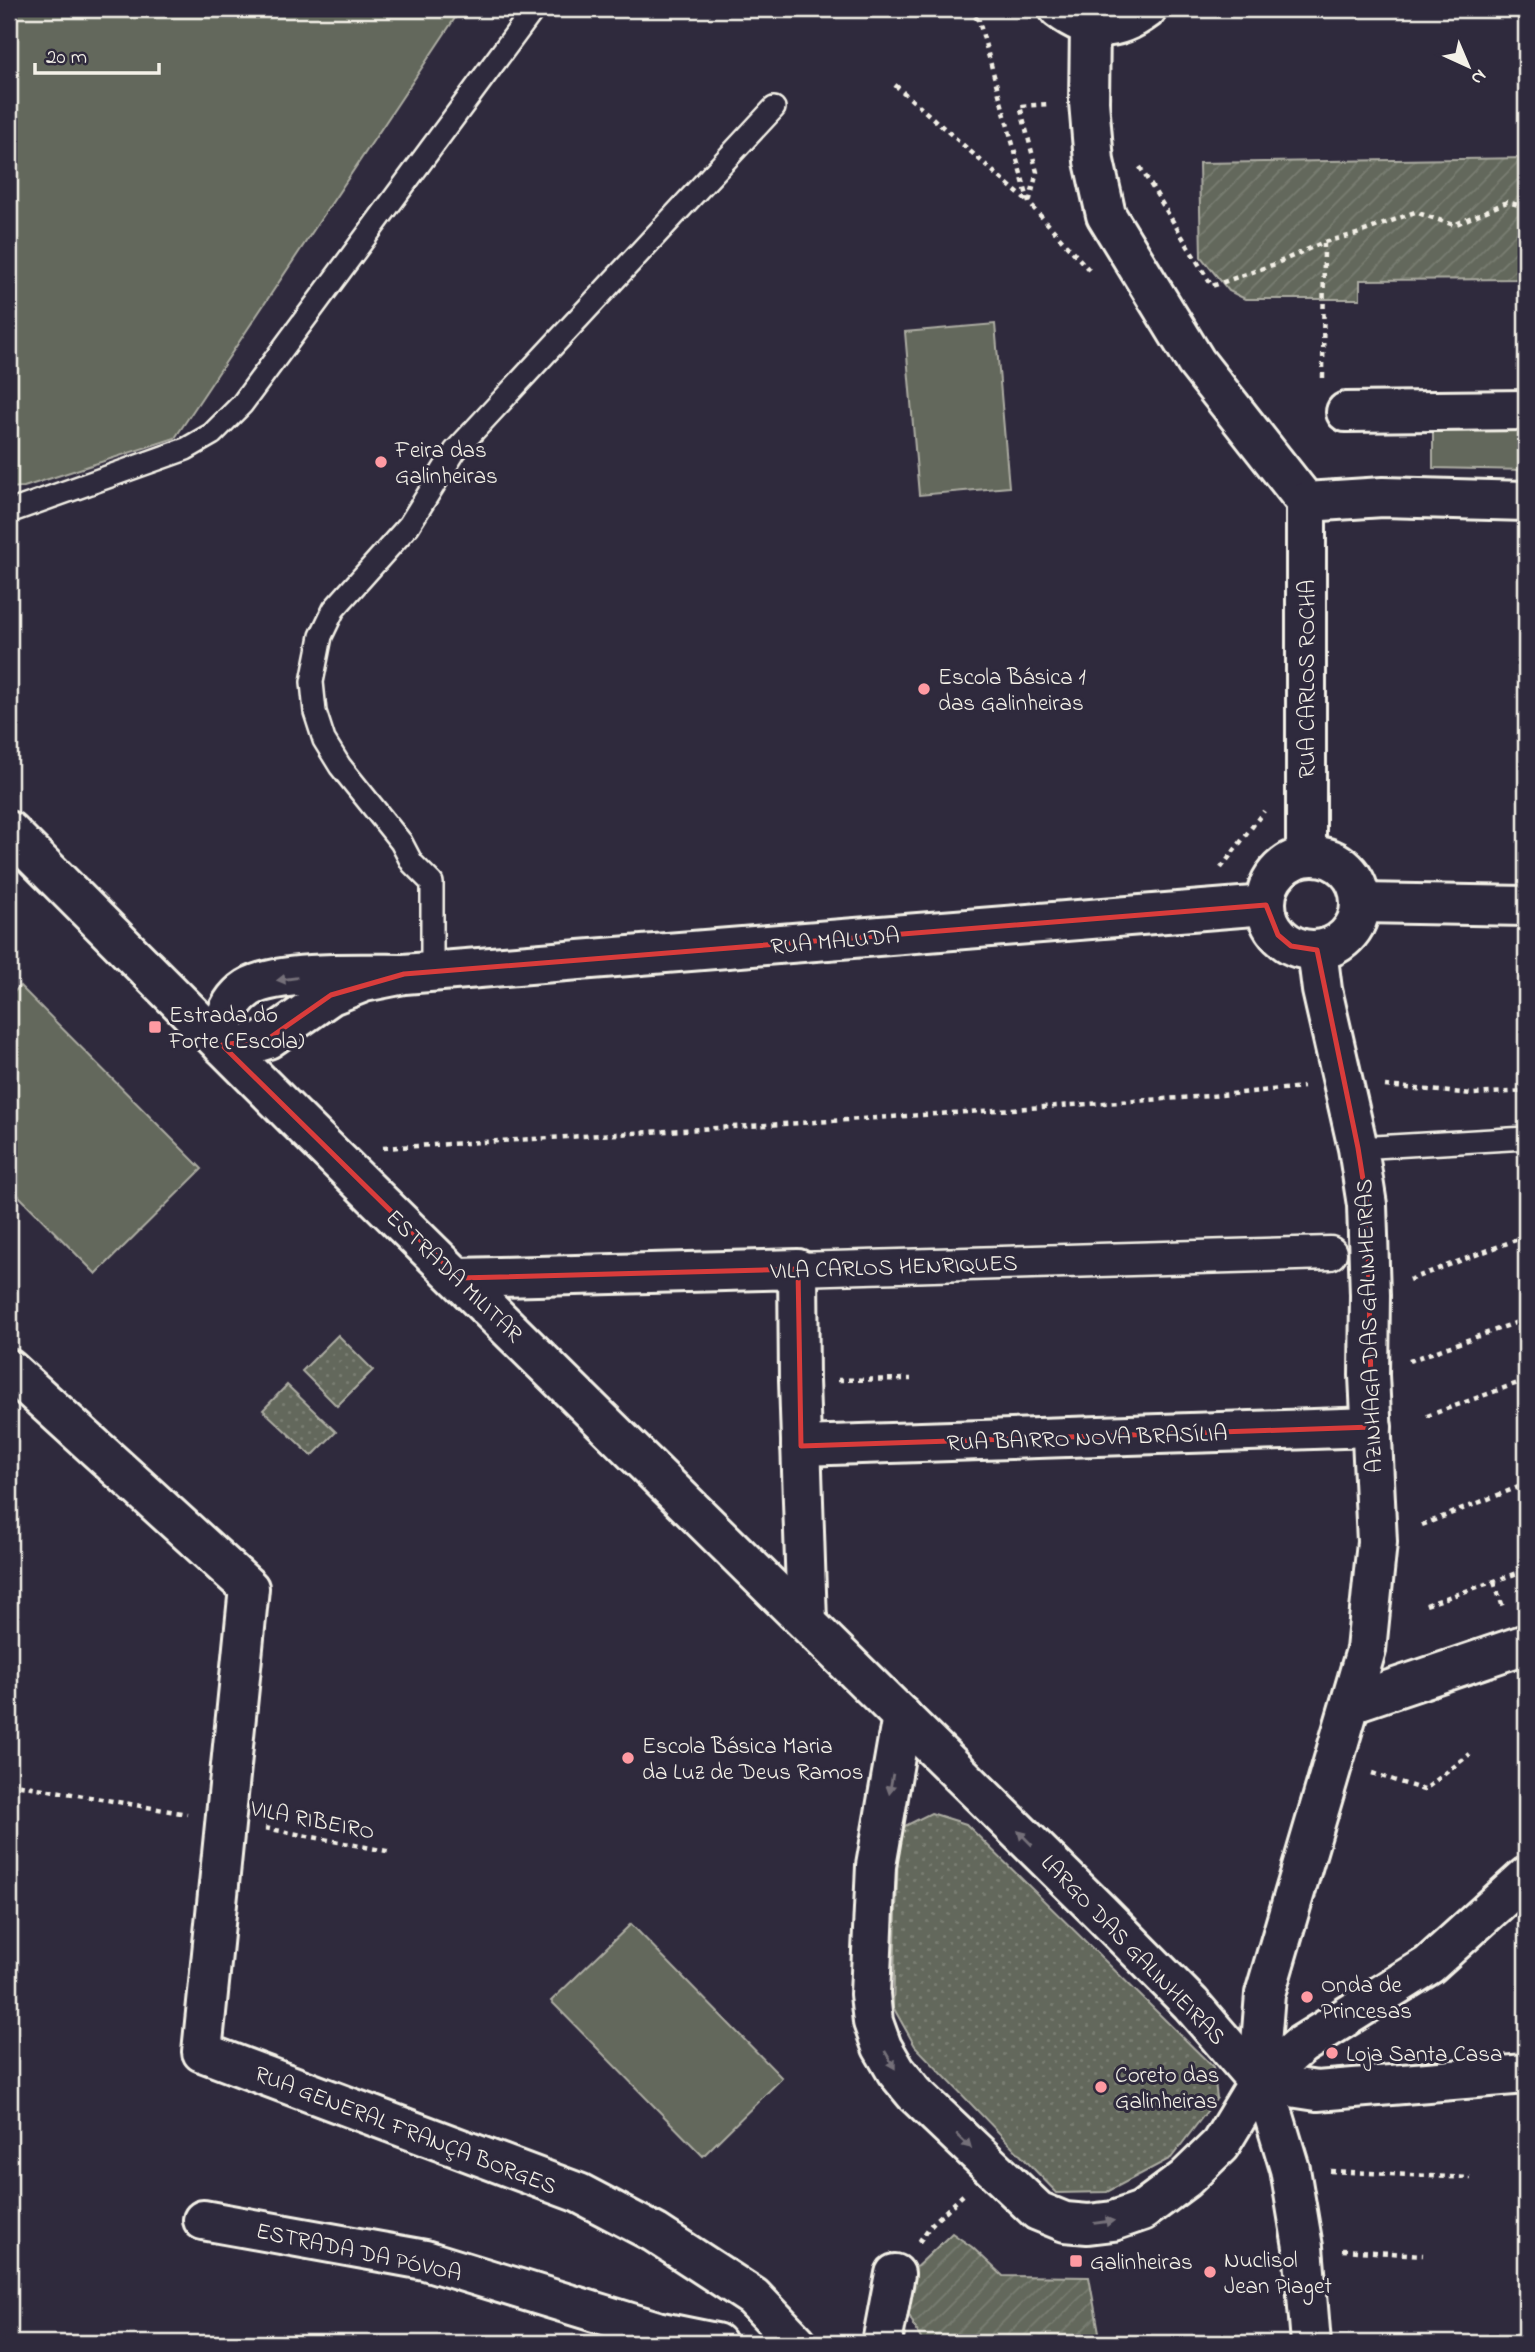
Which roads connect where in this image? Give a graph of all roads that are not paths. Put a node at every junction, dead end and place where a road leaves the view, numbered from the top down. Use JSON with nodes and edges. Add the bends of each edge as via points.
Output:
{"nodes":[{"id":1,"x":534,"y":9,"type":"edge"},
{"id":2,"x":1147,"y":9,"type":"edge"},
{"id":3,"x":1074,"y":18,"type":"edge"},
{"id":4,"x":774,"y":108,"type":"dead end"},
{"id":5,"x":1526,"y":410,"type":"edge"},
{"id":6,"x":1346,"y":412,"type":"dead end"},
{"id":7,"x":1526,"y":501,"type":"edge"},
{"id":8,"x":1306,"y":502,"type":"junction"},
{"id":9,"x":9,"y":512,"type":"edge"},
{"id":10,"x":9,"y":831,"type":"edge"},
{"id":11,"x":1306,"y":856,"type":"junction"},
{"id":12,"x":1361,"y":903,"type":"junction"},
{"id":13,"x":1266,"y":905,"type":"junction"},
{"id":14,"x":1526,"y":906,"type":"edge"},
{"id":15,"x":1317,"y":950,"type":"junction"},
{"id":16,"x":418,"y":973,"type":"junction"},
{"id":17,"x":222,"y":1045,"type":"junction"},
{"id":18,"x":1526,"y":1138,"type":"edge"},
{"id":19,"x":1359,"y":1149,"type":"junction"},
{"id":20,"x":1330,"y":1253,"type":"dead end"},
{"id":21,"x":798,"y":1269,"type":"junction"},
{"id":22,"x":459,"y":1278,"type":"junction"},
{"id":23,"x":9,"y":1369,"type":"edge"},
{"id":24,"x":1373,"y":1427,"type":"junction"},
{"id":25,"x":801,"y":1447,"type":"junction"},
{"id":26,"x":807,"y":1622,"type":"junction"},
{"id":27,"x":1526,"y":1644,"type":"edge"},
{"id":28,"x":1351,"y":1703,"type":"junction"},
{"id":29,"x":902,"y":1716,"type":"junction"},
{"id":30,"x":1526,"y":1877,"type":"edge"},
{"id":31,"x":1526,"y":2074,"type":"edge"},
{"id":32,"x":1258,"y":2082,"type":"junction"},
{"id":33,"x":203,"y":2220,"type":"dead end"},
{"id":34,"x":895,"y":2274,"type":"dead end"},
{"id":35,"x":1306,"y":2342,"type":"edge"},
{"id":36,"x":716,"y":2343,"type":"edge"},
{"id":37,"x":797,"y":2343,"type":"edge"},
{"id":38,"x":882,"y":2343,"type":"edge"}],
"edges":[{"from":1,"to":9,"type":"lane","via":[[242,404],[212,434],[186,449]]},
{"from":2,"to":3,"type":"street","via":[[1112,27]]},
{"from":3,"to":8,"type":"street","via":[[1106,215],[1196,362]]},
{"from":4,"to":16,"type":"lane","via":[[455,451],[410,525],[334,609],[321,636],[312,682],[324,740],[412,863],[432,883]]},
{"from":5,"to":6,"type":"street"},
{"from":7,"to":8,"type":"street","via":[[1383,498]]},
{"from":8,"to":11,"type":"street","name":"RUA CARLOS ROCHA"},
{"from":10,"to":17,"type":"street","name":"ESTRADA MILITAR"},
{"from":11,"to":12,"type":"street","via":[[1333,860],[1344,867],[1353,877]]},
{"from":11,"to":13,"type":"street","via":[[1273,879]]},
{"from":12,"to":14,"type":"street"},
{"from":12,"to":15,"type":"street","via":[[1350,933],[1338,944]]},
{"from":13,"to":15,"type":"street","via":[[1278,935],[1291,946]]},
{"from":13,"to":16,"type":"street","name":"RUA MALUDA"},
{"from":15,"to":19,"type":"street","name":"AZINHAGA DAS GALINHEIRAS"},
{"from":16,"to":17,"type":"street","via":[[364,982],[331,995],[268,1039]]},
{"from":16,"to":17,"type":"street","one_way":true,"via":[[320,974],[264,982],[234,1002],[225,1017]]},
{"from":17,"to":22,"type":"street","name":"ESTRADA MILITAR"},
{"from":18,"to":19,"type":"lane"},
{"from":19,"to":24,"type":"street","name":"AZINHAGA DAS GALINHEIRAS","via":[[1367,1205]]},
{"from":20,"to":21,"type":"street","name":"VILA CARLOS HENRIQUES"},
{"from":21,"to":22,"type":"street","name":"VILA CARLOS HENRIQUES"},
{"from":21,"to":25,"type":"street"},
{"from":22,"to":26,"type":"street","name":"ESTRADA MILITAR"},
{"from":23,"to":37,"type":"street","name":"RUA GENERAL FRANÇA BORGES","via":[[249,1588],[202,2052],[579,2193],[655,2232],[753,2297]]},
{"from":24,"to":25,"type":"street","name":"RUA BAIRRO NOVA BRASÍLIA"},
{"from":24,"to":28,"type":"street","name":"AZINHAGA DAS GALINHEIRAS","via":[[1377,1542],[1366,1650]]},
{"from":25,"to":26,"type":"street"},
{"from":26,"to":29,"type":"street","name":"ESTRADA MILITAR"},
{"from":27,"to":28,"type":"street"},
{"from":28,"to":32,"type":"street","name":"AZINHAGA DAS GALINHEIRAS","via":[[1265,1994]]},
{"from":32,"to":29,"type":"street","name":"LARGO DAS GALINHEIRAS","one_way":true,"via":[[1182,1995]]},
{"from":29,"to":32,"type":"street","one_way":true,"via":[[876,1866],[870,1994],[882,2047],[915,2094],[1038,2211],[1065,2222],[1088,2224],[1142,2211],[1185,2179],[1220,2145]]},
{"from":30,"to":32,"type":"street","via":[[1429,1965],[1301,2045]]},
{"from":31,"to":32,"type":"street","via":[[1317,2091]]},
{"from":32,"to":35,"type":"street","name":"AZINHAGA DAS GALINHEIRAS","via":[[1290,2169],[1303,2248]]},
{"from":33,"to":36,"type":"street","name":"ESTRADA DA PÓVOA","via":[[425,2260],[657,2331]]},
{"from":34,"to":38,"type":"street"}]}
